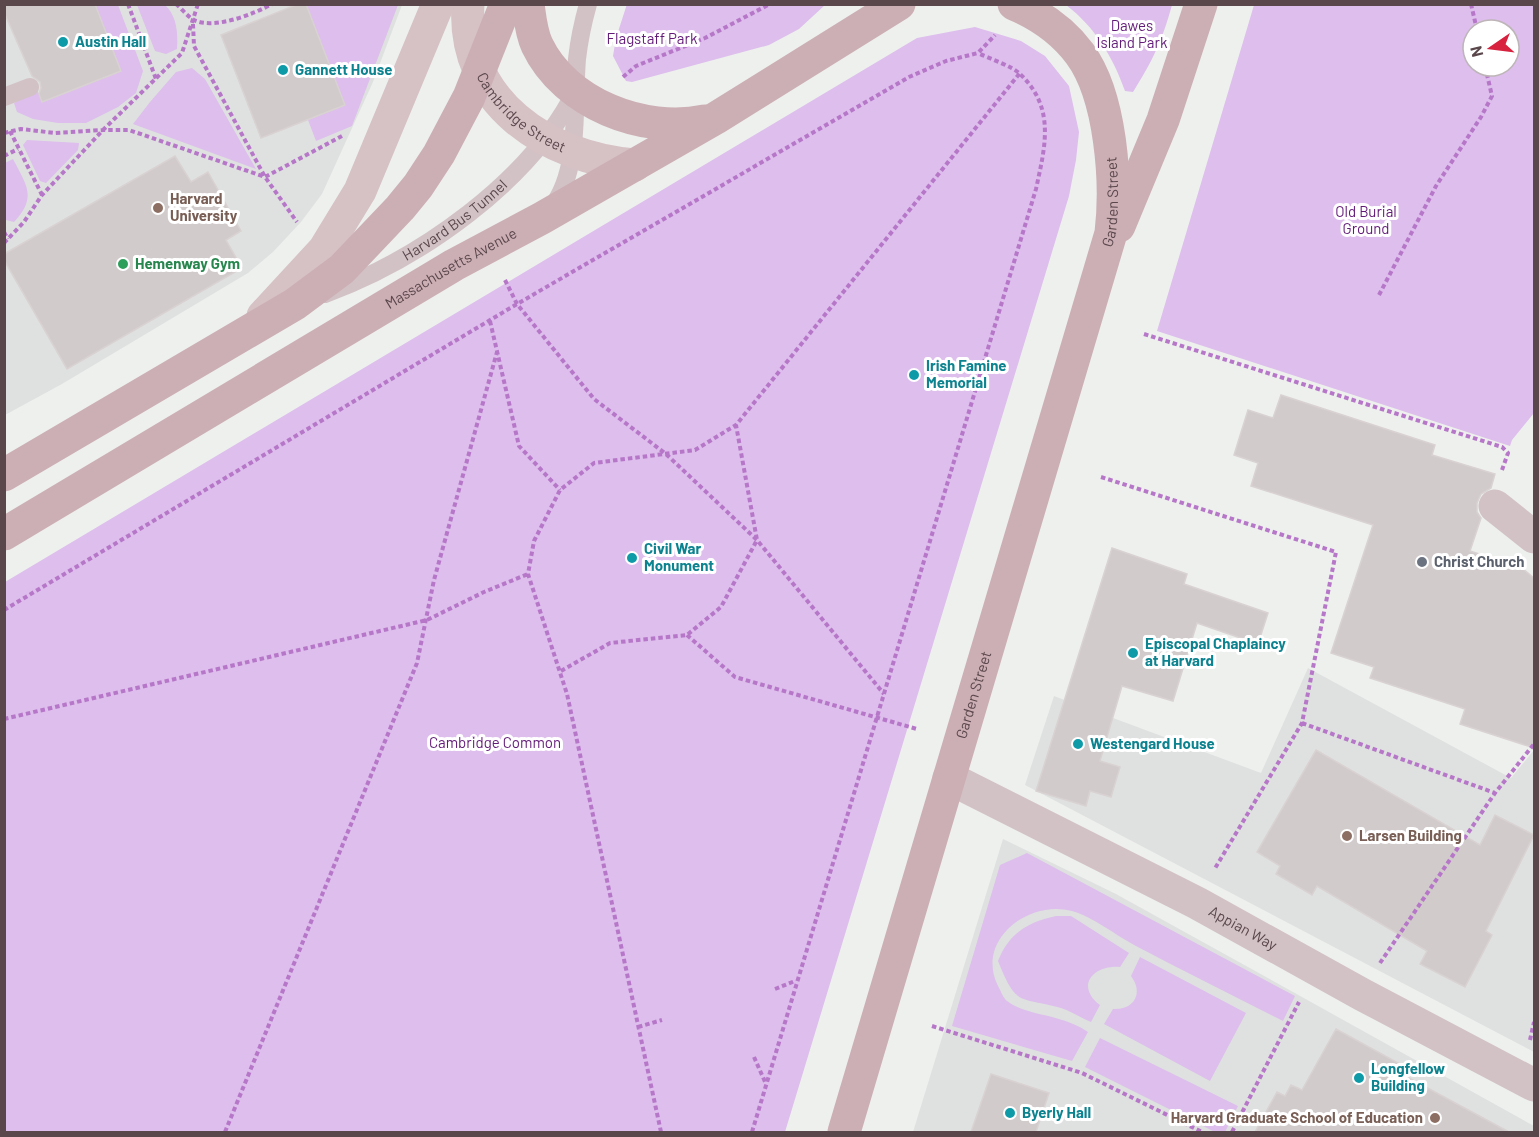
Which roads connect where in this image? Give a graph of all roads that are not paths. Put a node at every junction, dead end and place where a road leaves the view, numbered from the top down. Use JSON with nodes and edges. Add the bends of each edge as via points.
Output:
{"nodes":[{"id":1,"x":438,"y":4,"type":"edge"},
{"id":2,"x":468,"y":4,"type":"edge"},
{"id":3,"x":506,"y":4,"type":"edge"},
{"id":4,"x":528,"y":4,"type":"edge"},
{"id":5,"x":588,"y":4,"type":"edge"},
{"id":6,"x":1014,"y":4,"type":"edge"},
{"id":7,"x":1201,"y":4,"type":"edge"},
{"id":8,"x":900,"y":7,"type":"edge"},
{"id":9,"x":480,"y":72,"type":"junction"},
{"id":10,"x":30,"y":87,"type":"dead end"},
{"id":11,"x":576,"y":90,"type":"junction"},
{"id":12,"x":4,"y":97,"type":"edge"},
{"id":13,"x":716,"y":118,"type":"junction"},
{"id":14,"x":559,"y":145,"type":"junction"},
{"id":15,"x":635,"y":165,"type":"junction"},
{"id":16,"x":542,"y":218,"type":"junction"},
{"id":17,"x":1106,"y":258,"type":"junction"},
{"id":18,"x":295,"y":304,"type":"junction"},
{"id":19,"x":229,"y":345,"type":"junction"},
{"id":20,"x":4,"y":475,"type":"edge"},
{"id":21,"x":1499,"y":491,"type":"road end"},
{"id":22,"x":4,"y":534,"type":"edge"},
{"id":23,"x":1534,"y":537,"type":"edge"},
{"id":24,"x":949,"y":778,"type":"junction"},
{"id":25,"x":1534,"y":1085,"type":"edge"},
{"id":26,"x":844,"y":1132,"type":"edge"}],
"edges":[{"from":1,"to":19,"type":"main road","via":[[369,172],[342,223],[300,278]]},
{"from":2,"to":9,"type":"main road","name":"Cambridge Street","via":[[470,41]]},
{"from":3,"to":9,"type":"main road"},
{"from":4,"to":11,"type":"main road","via":[[538,45],[549,63]]},
{"from":5,"to":11,"type":"lane","name":"Harvard Bus Tunnel","via":[[578,52]]},
{"from":6,"to":17,"type":"main road","name":"Garden Street","via":[[1062,34],[1080,54],[1096,85],[1114,183]]},
{"from":7,"to":17,"type":"main road","name":"Garden Street","via":[[1163,120]]},
{"from":8,"to":13,"type":"main road","name":"Massachusetts Avenue"},
{"from":9,"to":14,"type":"main road","name":"Cambridge Street","via":[[505,111]]},
{"from":9,"to":18,"type":"main road","via":[[455,125],[418,186],[358,253]]},
{"from":10,"to":12,"type":"lane"},
{"from":11,"to":13,"type":"main road","via":[[614,112],[647,122],[683,124]]},
{"from":11,"to":14,"type":"lane","name":"Harvard Bus Tunnel"},
{"from":11,"to":14,"type":"lane","name":"Harvard Bus Tunnel","via":[[557,124]]},
{"from":13,"to":15,"type":"main road","name":"Massachusetts Avenue"},
{"from":14,"to":15,"type":"main road","name":"Cambridge Street","via":[[603,161]]},
{"from":14,"to":16,"type":"lane","name":"Harvard Bus Tunnel","via":[[566,182]]},
{"from":14,"to":18,"type":"lane","name":"Harvard Bus Tunnel","via":[[529,159],[453,224],[412,252],[349,285]]},
{"from":15,"to":16,"type":"main road","name":"Massachusetts Avenue"},
{"from":16,"to":22,"type":"main road","name":"Massachusetts Avenue","via":[[454,265]]},
{"from":17,"to":24,"type":"main road","name":"Garden Street"},
{"from":18,"to":19,"type":"main road"},
{"from":19,"to":20,"type":"main road"},
{"from":21,"to":23,"type":"street"},
{"from":24,"to":25,"type":"street","name":"Appian Way","via":[[1197,903]]},
{"from":24,"to":26,"type":"main road","name":"Garden Street"}]}
